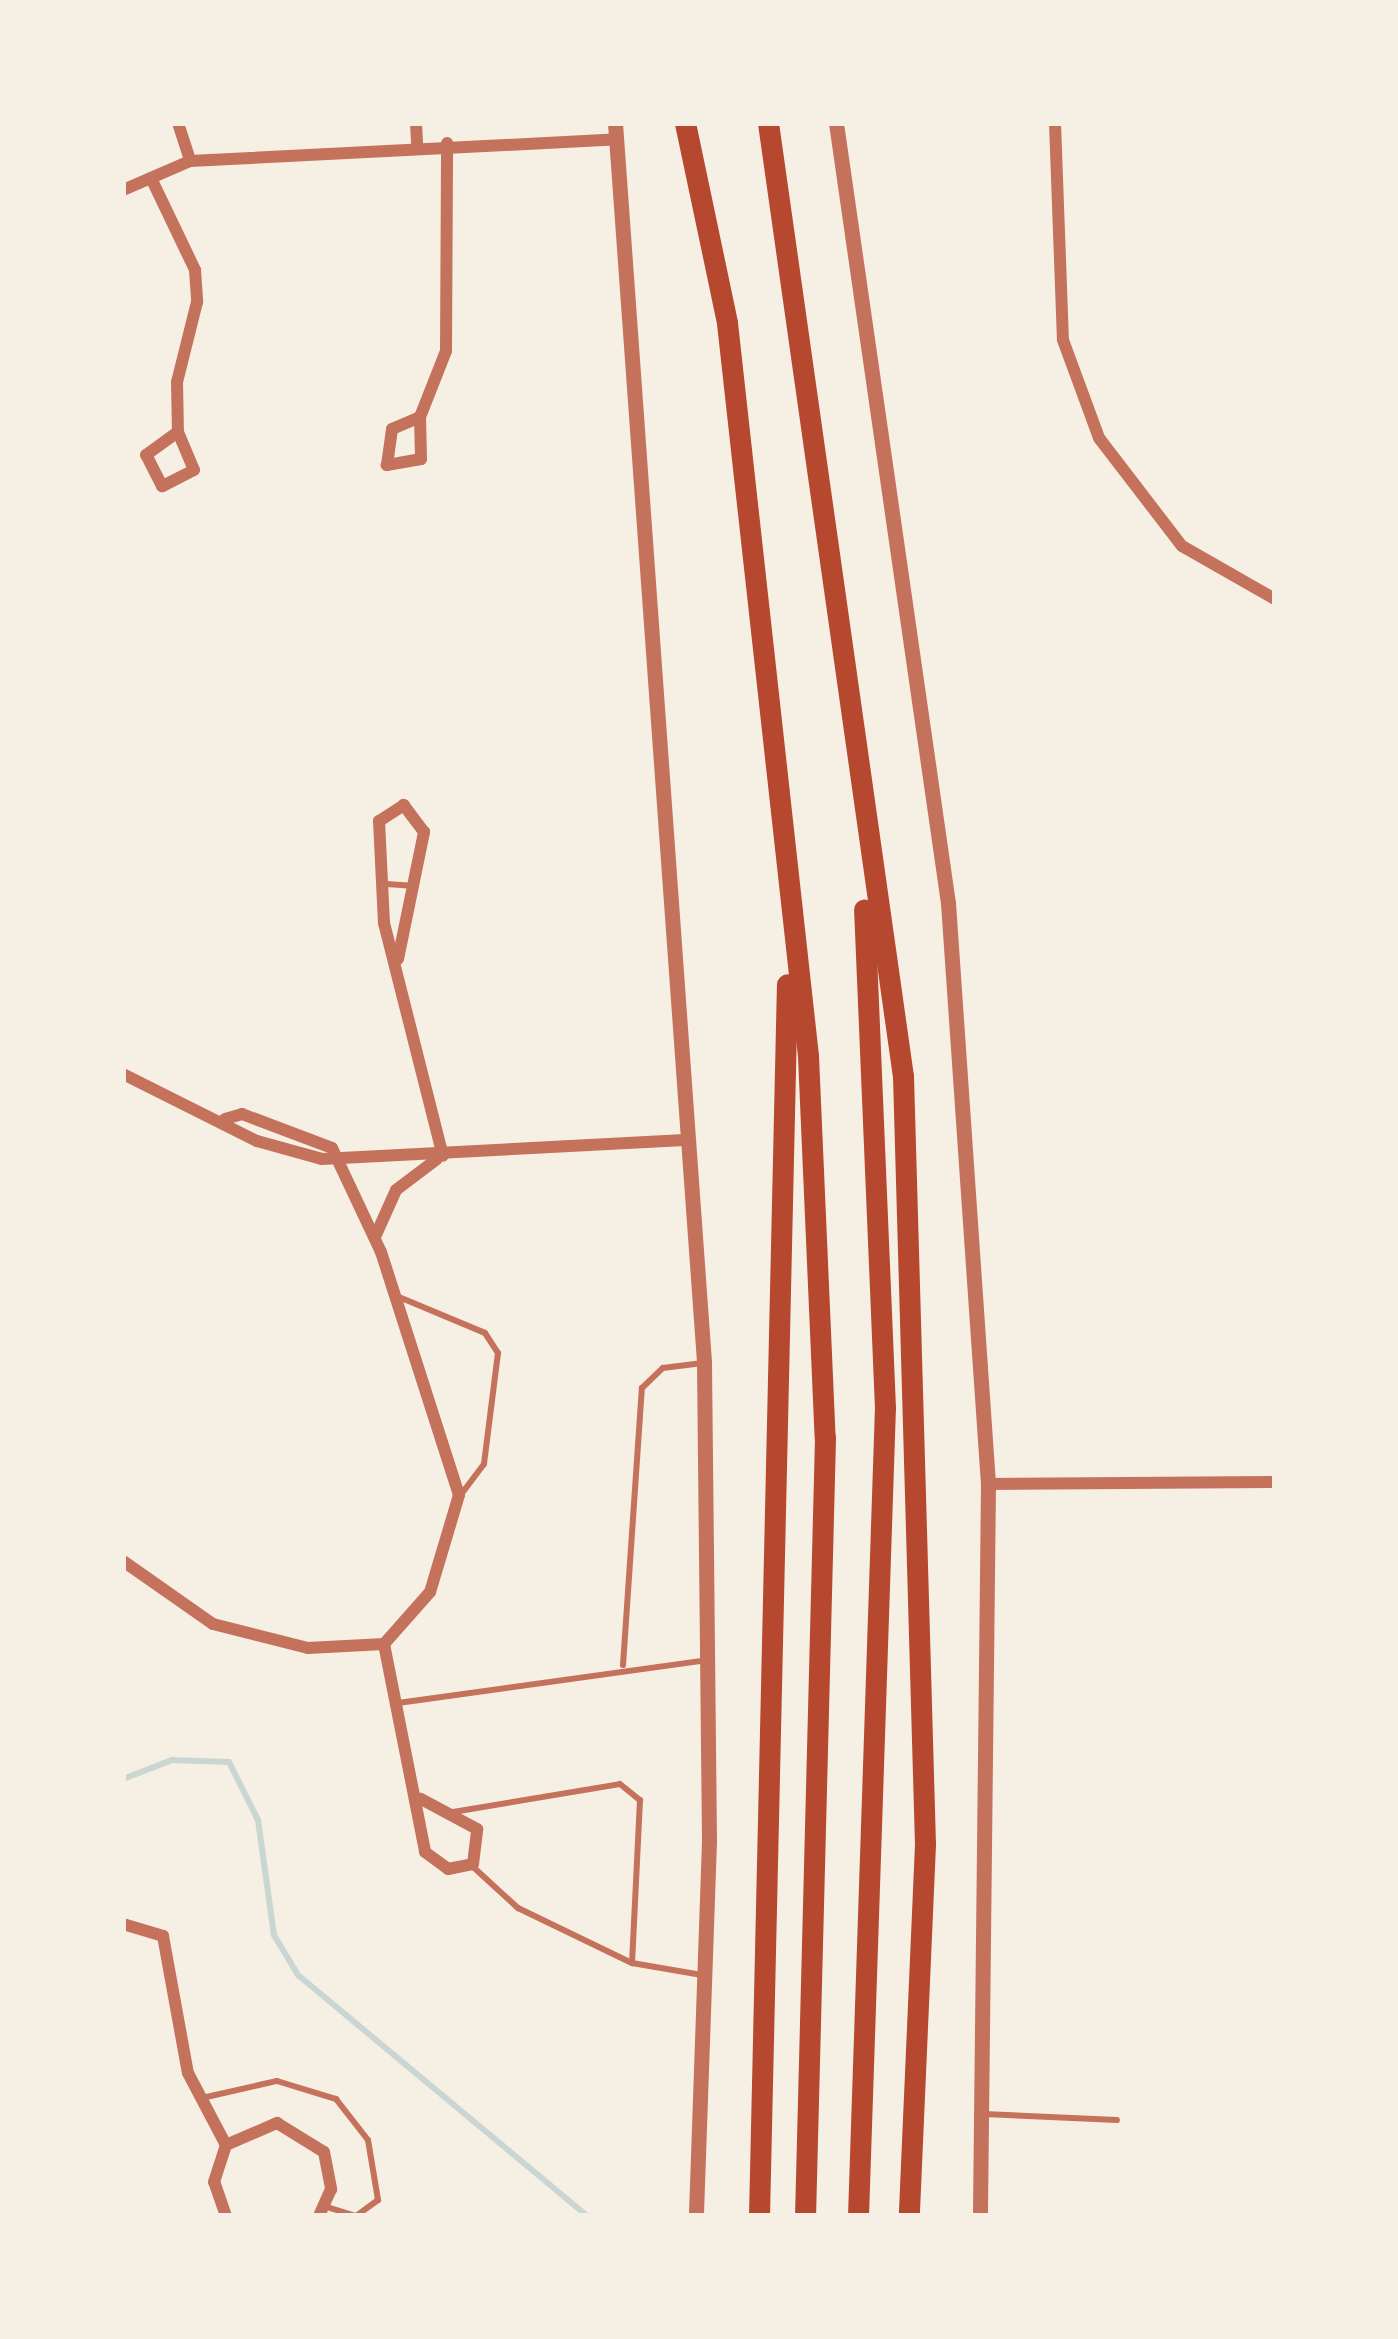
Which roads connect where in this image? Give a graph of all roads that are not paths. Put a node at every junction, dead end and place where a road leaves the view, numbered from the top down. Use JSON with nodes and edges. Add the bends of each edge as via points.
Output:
{"nodes":[{"id":1,"x":178,"y":123,"type":"edge"},
{"id":2,"x":416,"y":123,"type":"edge"},
{"id":3,"x":685,"y":123,"type":"edge"},
{"id":4,"x":768,"y":123,"type":"edge"},
{"id":5,"x":836,"y":123,"type":"edge"},
{"id":6,"x":1055,"y":123,"type":"edge"},
{"id":7,"x":616,"y":131,"type":"edge"},
{"id":8,"x":417,"y":143,"type":"junction"},
{"id":9,"x":447,"y":143,"type":"junction"},
{"id":10,"x":190,"y":161,"type":"junction"},
{"id":11,"x":151,"y":178,"type":"junction"},
{"id":12,"x":123,"y":190,"type":"edge"},
{"id":13,"x":420,"y":418,"type":"junction"},
{"id":14,"x":178,"y":432,"type":"junction"},
{"id":15,"x":1275,"y":599,"type":"edge"},
{"id":16,"x":858,"y":799,"type":"junction"},
{"id":17,"x":382,"y":884,"type":"junction"},
{"id":18,"x":412,"y":886,"type":"junction"},
{"id":19,"x":398,"y":959,"type":"junction"},
{"id":20,"x":790,"y":965,"type":"junction"},
{"id":21,"x":123,"y":1074,"type":"edge"},
{"id":22,"x":225,"y":1118,"type":"junction"},
{"id":23,"x":275,"y":1126,"type":"junction"},
{"id":24,"x":686,"y":1140,"type":"junction"},
{"id":25,"x":267,"y":1144,"type":"junction"},
{"id":26,"x":443,"y":1156,"type":"junction"},
{"id":27,"x":337,"y":1157,"type":"junction"},
{"id":28,"x":375,"y":1237,"type":"junction"},
{"id":29,"x":394,"y":1294,"type":"junction"},
{"id":30,"x":704,"y":1363,"type":"junction"},
{"id":31,"x":1275,"y":1482,"type":"edge"},
{"id":32,"x":988,"y":1484,"type":"junction"},
{"id":33,"x":458,"y":1495,"type":"junction"},
{"id":34,"x":123,"y":1561,"type":"edge"},
{"id":35,"x":385,"y":1644,"type":"junction"},
{"id":36,"x":707,"y":1660,"type":"junction"},
{"id":37,"x":623,"y":1665,"type":"junction"},
{"id":38,"x":398,"y":1703,"type":"junction"},
{"id":39,"x":421,"y":1799,"type":"junction"},
{"id":40,"x":453,"y":1812,"type":"junction"},
{"id":41,"x":471,"y":1865,"type":"junction"},
{"id":42,"x":123,"y":1924,"type":"edge"},
{"id":43,"x":632,"y":1964,"type":"junction"},
{"id":44,"x":706,"y":1976,"type":"junction"},
{"id":45,"x":197,"y":2100,"type":"junction"},
{"id":46,"x":981,"y":2114,"type":"junction"},
{"id":47,"x":1118,"y":2120,"type":"dead end"},
{"id":48,"x":226,"y":2145,"type":"junction"},
{"id":49,"x":323,"y":2212,"type":"edge"},
{"id":50,"x":226,"y":2216,"type":"edge"},
{"id":51,"x":696,"y":2216,"type":"edge"},
{"id":52,"x":759,"y":2216,"type":"edge"},
{"id":53,"x":805,"y":2216,"type":"edge"},
{"id":54,"x":858,"y":2216,"type":"edge"},
{"id":55,"x":909,"y":2216,"type":"edge"},
{"id":56,"x":980,"y":2216,"type":"edge"}],
"edges":[{"from":1,"to":10,"type":"street"},
{"from":2,"to":8,"type":"street"},
{"from":3,"to":20,"type":"highway","via":[[727,323]]},
{"from":4,"to":16,"type":"highway"},
{"from":5,"to":32,"type":"street","via":[[948,903]]},
{"from":6,"to":15,"type":"street","via":[[1063,340],[1099,438],[1182,546]]},
{"from":7,"to":9,"type":"street"},
{"from":7,"to":24,"type":"street"},
{"from":8,"to":9,"type":"street"},
{"from":8,"to":10,"type":"street"},
{"from":9,"to":13,"type":"street","via":[[447,339]]},
{"from":10,"to":11,"type":"street"},
{"from":11,"to":12,"type":"street"},
{"from":11,"to":14,"type":"street","via":[[195,270]]},
{"from":13,"to":13,"type":"street","via":[[392,429],[387,466],[421,458]]},
{"from":14,"to":14,"type":"street","via":[[146,455],[161,486],[194,474]]},
{"from":16,"to":54,"type":"highway","via":[[885,1408]]},
{"from":16,"to":55,"type":"highway","via":[[903,1076],[917,1336],[925,1844]]},
{"from":17,"to":18,"type":"lane"},
{"from":17,"to":18,"type":"street","via":[[379,821],[404,805],[424,832]]},
{"from":17,"to":19,"type":"street"},
{"from":18,"to":19,"type":"street"},
{"from":19,"to":26,"type":"street"},
{"from":20,"to":52,"type":"highway","via":[[779,1057]]},
{"from":20,"to":53,"type":"highway","via":[[808,1056],[825,1438]]},
{"from":21,"to":22,"type":"street"},
{"from":22,"to":23,"type":"street"},
{"from":22,"to":25,"type":"street"},
{"from":23,"to":25,"type":"lane"},
{"from":23,"to":27,"type":"street"},
{"from":24,"to":26,"type":"street"},
{"from":24,"to":30,"type":"street"},
{"from":25,"to":27,"type":"street"},
{"from":26,"to":27,"type":"street"},
{"from":26,"to":28,"type":"street","via":[[404,1181]]},
{"from":27,"to":28,"type":"street"},
{"from":28,"to":29,"type":"street"},
{"from":29,"to":33,"type":"street"},
{"from":29,"to":33,"type":"lane","via":[[485,1333],[498,1353],[484,1464]]},
{"from":30,"to":36,"type":"street"},
{"from":30,"to":37,"type":"lane","via":[[663,1368],[642,1388]]},
{"from":31,"to":32,"type":"street"},
{"from":32,"to":46,"type":"street"},
{"from":33,"to":35,"type":"street","via":[[430,1592]]},
{"from":34,"to":35,"type":"street","via":[[213,1624],[308,1648]]},
{"from":35,"to":38,"type":"street"},
{"from":36,"to":37,"type":"lane"},
{"from":36,"to":44,"type":"street"},
{"from":37,"to":38,"type":"lane"},
{"from":38,"to":39,"type":"street"},
{"from":39,"to":40,"type":"street"},
{"from":39,"to":41,"type":"street","via":[[415,1819],[428,1857]]},
{"from":40,"to":41,"type":"street","via":[[482,1838]]},
{"from":40,"to":43,"type":"lane","via":[[620,1784],[640,1800]]},
{"from":41,"to":43,"type":"lane","via":[[518,1908]]},
{"from":42,"to":45,"type":"street","via":[[163,1936]]},
{"from":43,"to":44,"type":"lane"},
{"from":44,"to":51,"type":"street"},
{"from":45,"to":48,"type":"street"},
{"from":45,"to":49,"type":"lane","via":[[277,2081],[336,2099],[368,2140],[378,2200],[356,2216]]},
{"from":46,"to":47,"type":"lane"},
{"from":46,"to":56,"type":"street"},
{"from":48,"to":49,"type":"street","via":[[258,2125],[296,2127],[324,2152]]},
{"from":48,"to":50,"type":"street","via":[[214,2182]]}]}
